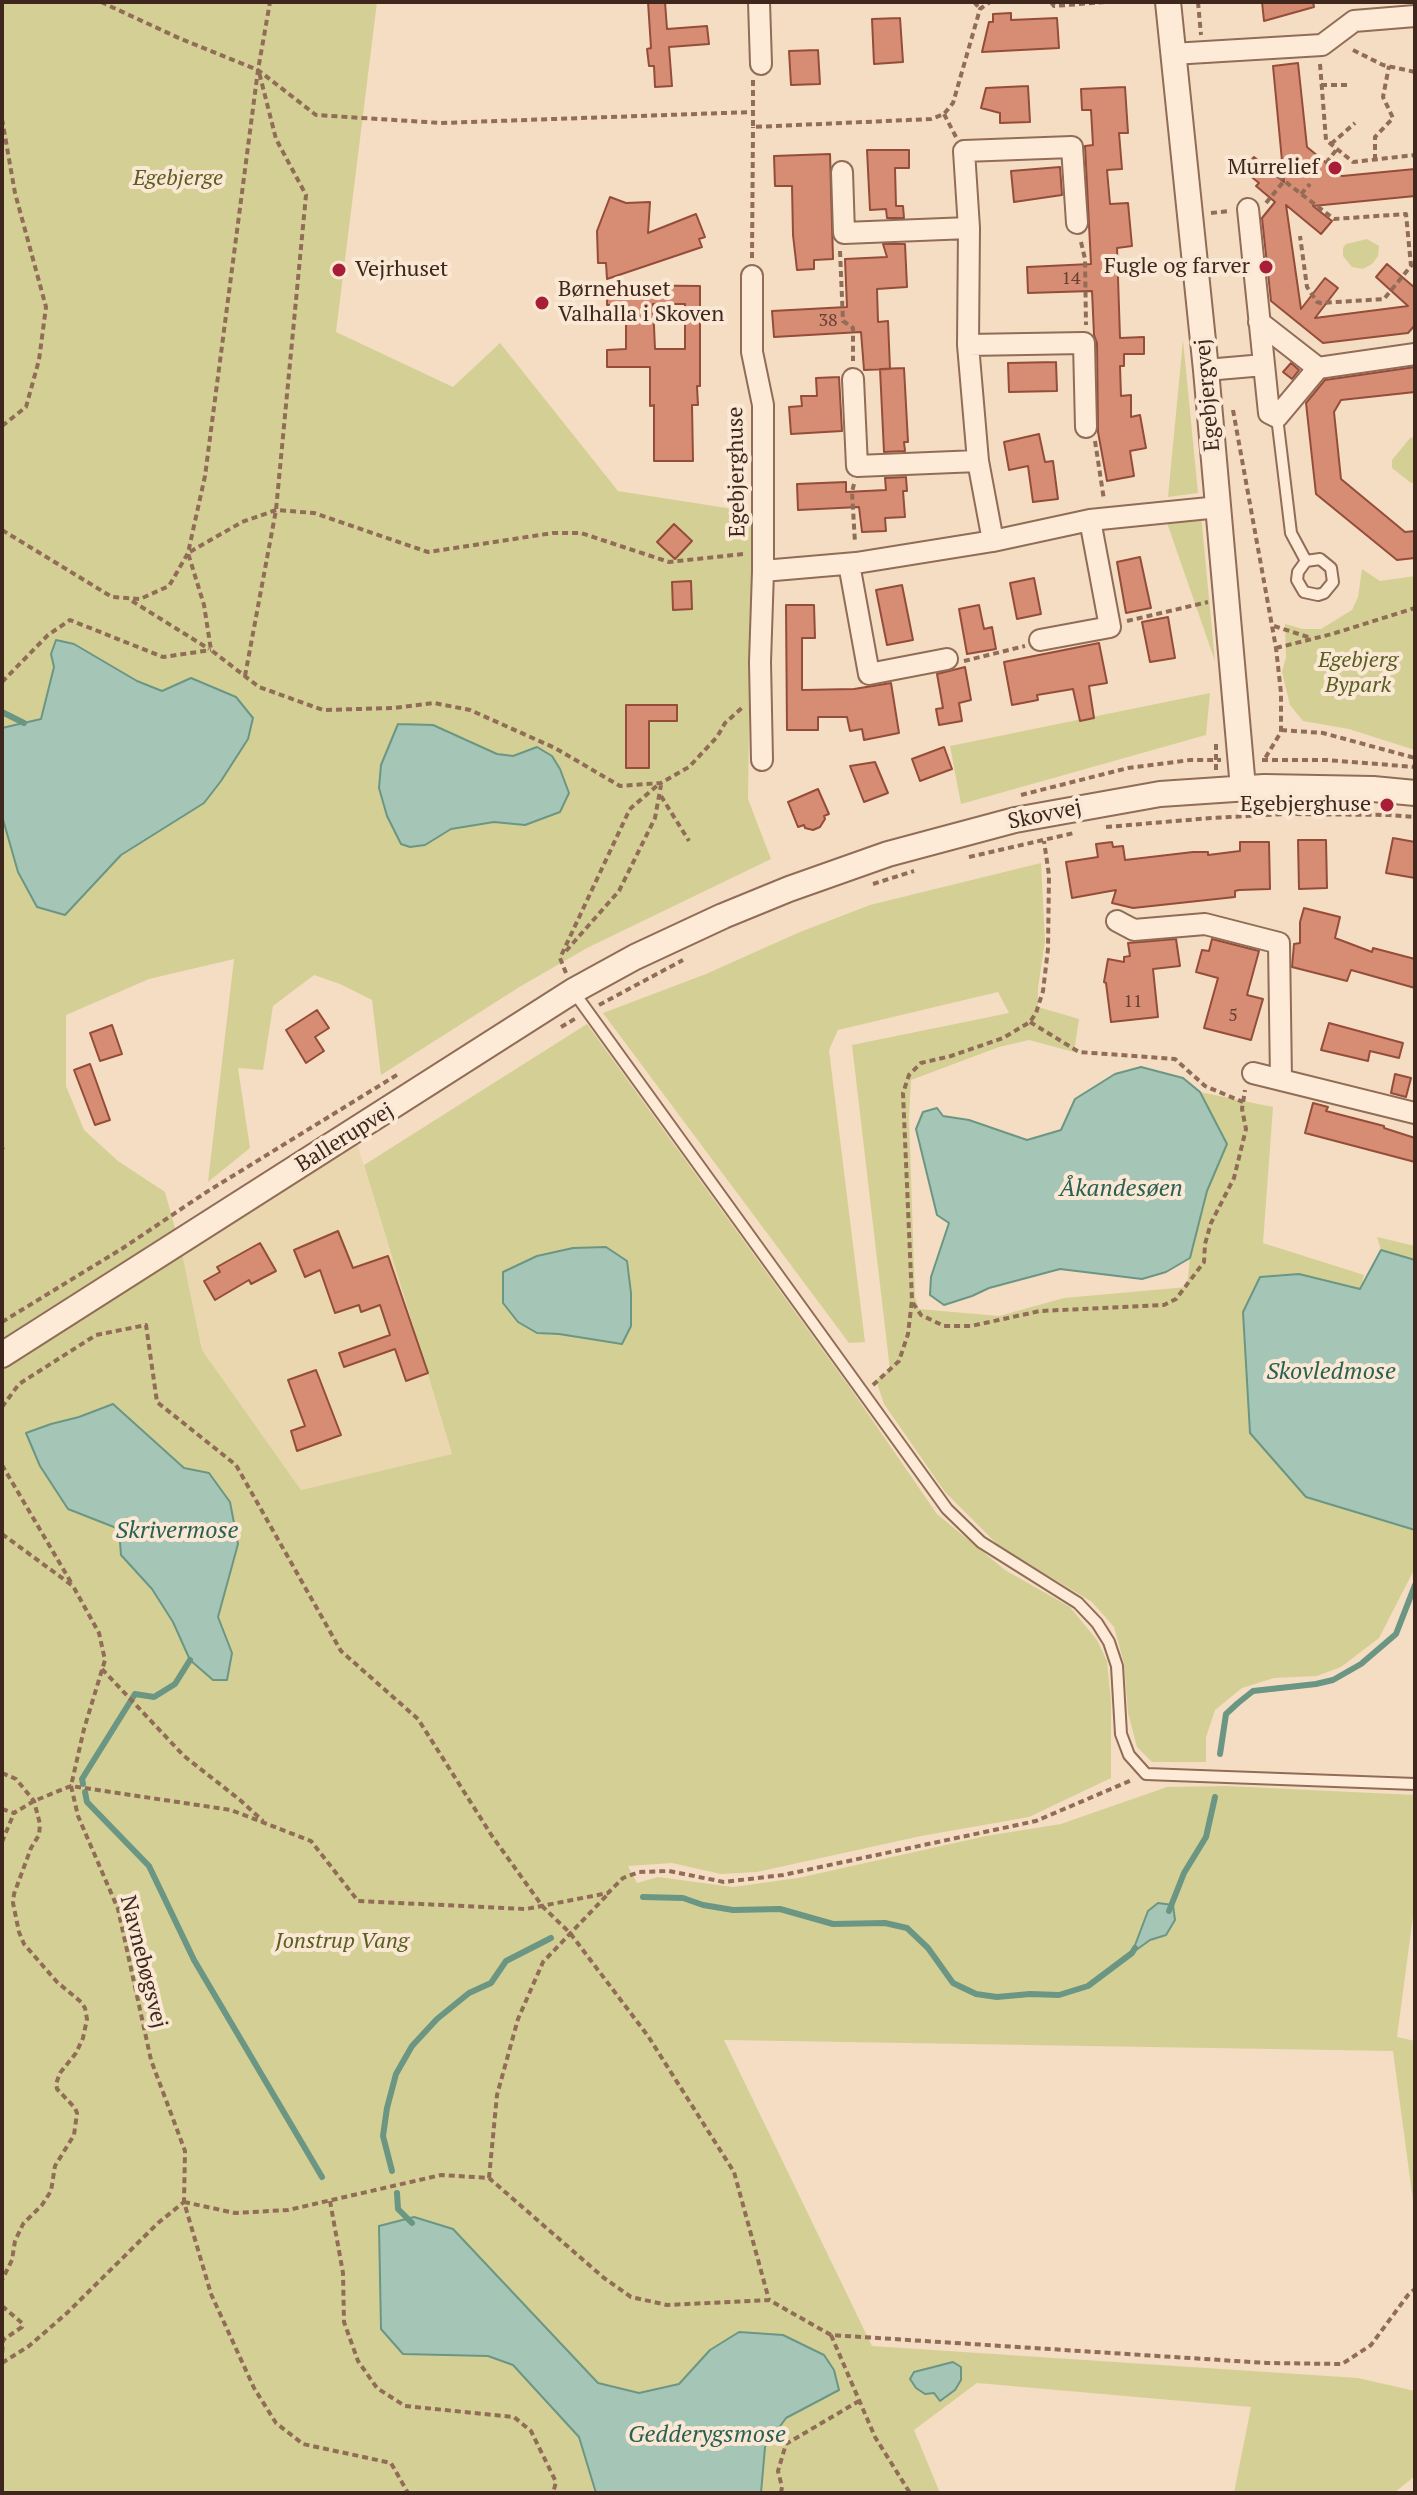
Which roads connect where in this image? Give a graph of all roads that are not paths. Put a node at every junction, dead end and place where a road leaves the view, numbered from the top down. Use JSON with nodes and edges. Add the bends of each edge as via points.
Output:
{"nodes":[{"id":1,"x":759,"y":2,"type":"edge"},
{"id":2,"x":1168,"y":2,"type":"edge"},
{"id":3,"x":1415,"y":16,"type":"edge"},
{"id":4,"x":1172,"y":54,"type":"junction"},
{"id":5,"x":761,"y":64,"type":"road end"},
{"id":6,"x":842,"y":172,"type":"dead end"},
{"id":7,"x":1248,"y":209,"type":"dead end"},
{"id":8,"x":1077,"y":223,"type":"road end"},
{"id":9,"x":969,"y":228,"type":"junction"},
{"id":10,"x":752,"y":276,"type":"road end"},
{"id":11,"x":1259,"y":322,"type":"junction"},
{"id":12,"x":968,"y":345,"type":"junction"},
{"id":13,"x":1415,"y":354,"type":"edge"},
{"id":14,"x":1264,"y":365,"type":"junction"},
{"id":15,"x":1318,"y":368,"type":"junction"},
{"id":16,"x":1206,"y":370,"type":"junction"},
{"id":17,"x":853,"y":379,"type":"road end"},
{"id":18,"x":1277,"y":417,"type":"junction"},
{"id":19,"x":1086,"y":427,"type":"road end"},
{"id":20,"x":978,"y":461,"type":"junction"},
{"id":21,"x":1219,"y":507,"type":"junction"},
{"id":22,"x":1099,"y":519,"type":"junction"},
{"id":23,"x":993,"y":541,"type":"junction"},
{"id":24,"x":1306,"y":561,"type":"dead end"},
{"id":25,"x":763,"y":562,"type":"junction"},
{"id":26,"x":849,"y":564,"type":"junction"},
{"id":27,"x":1040,"y":640,"type":"road end"},
{"id":28,"x":951,"y":660,"type":"road end"},
{"id":29,"x":762,"y":760,"type":"dead end"},
{"id":30,"x":1243,"y":788,"type":"junction"},
{"id":31,"x":1415,"y":793,"type":"edge"},
{"id":32,"x":1117,"y":921,"type":"dead end"},
{"id":33,"x":693,"y":930,"type":"joint"},
{"id":34,"x":573,"y":991,"type":"junction"},
{"id":35,"x":1253,"y":1073,"type":"road end"},
{"id":36,"x":1281,"y":1080,"type":"junction"},
{"id":37,"x":1415,"y":1113,"type":"edge"},
{"id":38,"x":2,"y":1355,"type":"edge"},
{"id":39,"x":1415,"y":1784,"type":"edge"}],
"edges":[{"from":1,"to":5,"type":"street"},
{"from":2,"to":4,"type":"street","name":"Egebjergvej"},
{"from":3,"to":4,"type":"street","via":[[1354,21],[1322,45]]},
{"from":4,"to":16,"type":"street","name":"Egebjergvej"},
{"from":6,"to":9,"type":"street","via":[[844,233]]},
{"from":7,"to":11,"type":"street"},
{"from":8,"to":9,"type":"street","via":[[1072,147],[964,151]]},
{"from":9,"to":12,"type":"street"},
{"from":10,"to":25,"type":"street","name":"Egebjerghuse","via":[[752,352],[763,405]]},
{"from":11,"to":14,"type":"street"},
{"from":11,"to":15,"type":"street"},
{"from":12,"to":19,"type":"street","via":[[1084,343]]},
{"from":12,"to":20,"type":"street"},
{"from":13,"to":15,"type":"street"},
{"from":14,"to":16,"type":"street"},
{"from":14,"to":18,"type":"street","via":[[1269,413]]},
{"from":15,"to":18,"type":"street"},
{"from":16,"to":21,"type":"street","name":"Egebjergvej"},
{"from":17,"to":20,"type":"street","via":[[857,466]]},
{"from":18,"to":24,"type":"lane","via":[[1291,533]]},
{"from":20,"to":23,"type":"street"},
{"from":21,"to":22,"type":"street"},
{"from":21,"to":30,"type":"street","name":"Egebjergvej"},
{"from":22,"to":23,"type":"street"},
{"from":22,"to":27,"type":"street","via":[[1110,627]]},
{"from":23,"to":26,"type":"street"},
{"from":25,"to":26,"type":"street"},
{"from":25,"to":29,"type":"street","name":"Egebjerghuse"},
{"from":26,"to":28,"type":"street","via":[[869,674]]},
{"from":30,"to":31,"type":"street","name":"Skovvej"},
{"from":30,"to":33,"type":"street","name":"Skovvej","via":[[1038,803],[789,889]]},
{"from":32,"to":36,"type":"street","via":[[1134,930],[1205,924],[1279,943]]},
{"from":33,"to":34,"type":"street","name":"Ballerupvej"},
{"from":34,"to":38,"type":"street","name":"Ballerupvej"},
{"from":34,"to":39,"type":"lane","via":[[947,1509],[981,1542],[1078,1603],[1097,1623],[1117,1666],[1121,1734],[1129,1755],[1146,1774]]},
{"from":35,"to":36,"type":"street"},
{"from":36,"to":37,"type":"street"}]}
